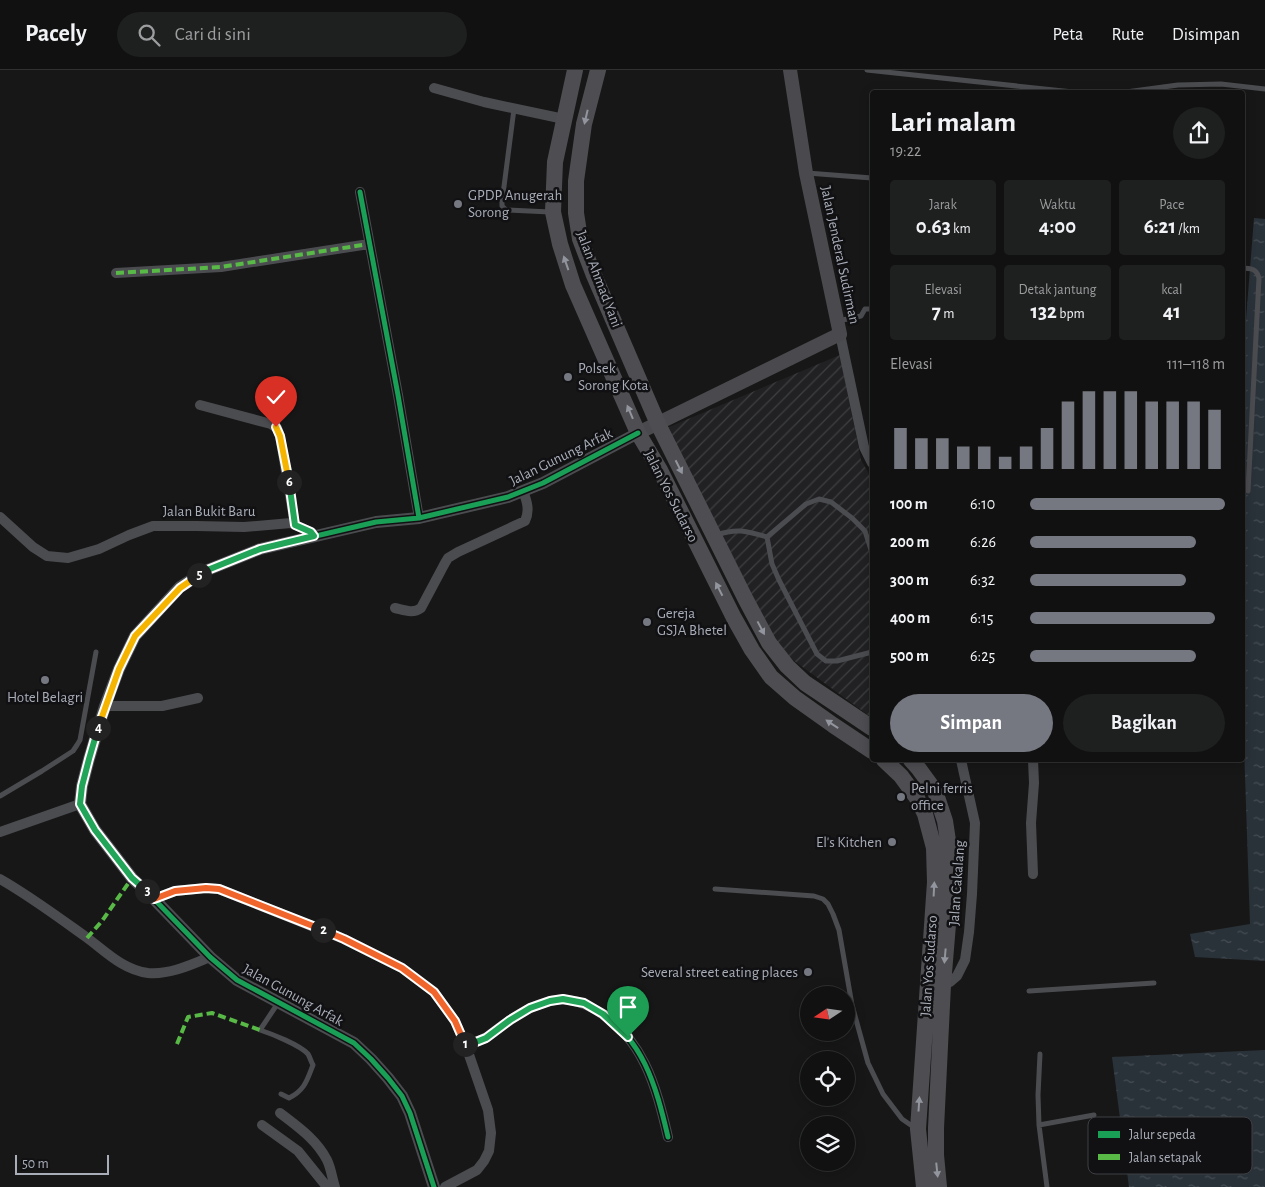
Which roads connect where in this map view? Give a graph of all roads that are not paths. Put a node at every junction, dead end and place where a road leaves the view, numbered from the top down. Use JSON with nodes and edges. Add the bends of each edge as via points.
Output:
{"nodes":[{"id":1,"x":575,"y":70,"type":"edge"},
{"id":2,"x":598,"y":70,"type":"edge"},
{"id":3,"x":790,"y":70,"type":"edge"},
{"id":4,"x":868,"y":70,"type":"edge"},
{"id":5,"x":434,"y":88,"type":"dead end"},
{"id":6,"x":1265,"y":89,"type":"edge"},
{"id":7,"x":1054,"y":90,"type":"edge"},
{"id":8,"x":1141,"y":90,"type":"edge"},
{"id":9,"x":514,"y":109,"type":"junction"},
{"id":10,"x":564,"y":119,"type":"junction"},
{"id":11,"x":806,"y":173,"type":"junction"},
{"id":12,"x":870,"y":178,"type":"edge"},
{"id":13,"x":360,"y":192,"type":"dead end"},
{"id":14,"x":553,"y":212,"type":"junction"},
{"id":15,"x":370,"y":244,"type":"junction"},
{"id":16,"x":1245,"y":269,"type":"edge"},
{"id":17,"x":116,"y":273,"type":"dead end"},
{"id":18,"x":870,"y":309,"type":"edge"},
{"id":19,"x":839,"y":328,"type":"junction"},
{"id":20,"x":200,"y":406,"type":"dead end"},
{"id":21,"x":658,"y":424,"type":"junction"},
{"id":22,"x":638,"y":433,"type":"junction"},
{"id":23,"x":870,"y":460,"type":"edge"},
{"id":24,"x":1245,"y":490,"type":"edge"},
{"id":25,"x":523,"y":491,"type":"junction"},
{"id":26,"x":0,"y":517,"type":"edge"},
{"id":27,"x":419,"y":518,"type":"junction"},
{"id":28,"x":295,"y":525,"type":"junction"},
{"id":29,"x":314,"y":536,"type":"junction"},
{"id":30,"x":714,"y":536,"type":"junction"},
{"id":31,"x":767,"y":538,"type":"junction"},
{"id":32,"x":870,"y":547,"type":"edge"},
{"id":33,"x":395,"y":608,"type":"dead end"},
{"id":34,"x":96,"y":652,"type":"dead end"},
{"id":35,"x":870,"y":653,"type":"edge"},
{"id":36,"x":198,"y":698,"type":"dead end"},
{"id":37,"x":105,"y":706,"type":"junction"},
{"id":38,"x":870,"y":727,"type":"edge"},
{"id":39,"x":870,"y":750,"type":"edge"},
{"id":40,"x":886,"y":762,"type":"edge"},
{"id":41,"x":913,"y":762,"type":"edge"},
{"id":42,"x":961,"y":762,"type":"edge"},
{"id":43,"x":1033,"y":762,"type":"edge"},
{"id":44,"x":0,"y":796,"type":"edge"},
{"id":45,"x":80,"y":804,"type":"junction"},
{"id":46,"x":0,"y":832,"type":"edge"},
{"id":47,"x":1033,"y":874,"type":"dead end"},
{"id":48,"x":0,"y":880,"type":"edge"},
{"id":49,"x":714,"y":889,"type":"dead end"},
{"id":50,"x":154,"y":899,"type":"junction"},
{"id":51,"x":210,"y":957,"type":"junction"},
{"id":52,"x":1154,"y":983,"type":"dead end"},
{"id":53,"x":936,"y":985,"type":"junction"},
{"id":54,"x":1029,"y":991,"type":"dead end"},
{"id":55,"x":278,"y":1003,"type":"junction"},
{"id":56,"x":466,"y":1046,"type":"junction"},
{"id":57,"x":1040,"y":1054,"type":"dead end"},
{"id":58,"x":282,"y":1094,"type":"dead end"},
{"id":59,"x":280,"y":1113,"type":"dead end"},
{"id":60,"x":1094,"y":1115,"type":"dead end"},
{"id":61,"x":262,"y":1125,"type":"dead end"},
{"id":62,"x":1039,"y":1125,"type":"junction"},
{"id":63,"x":918,"y":1129,"type":"junction"},
{"id":64,"x":668,"y":1136,"type":"dead end"},
{"id":65,"x":328,"y":1187,"type":"edge"},
{"id":66,"x":335,"y":1187,"type":"edge"},
{"id":67,"x":434,"y":1187,"type":"edge"},
{"id":68,"x":445,"y":1187,"type":"edge"},
{"id":69,"x":924,"y":1187,"type":"edge"},
{"id":70,"x":939,"y":1187,"type":"edge"},
{"id":71,"x":1047,"y":1187,"type":"edge"}],
"edges":[{"from":1,"to":10,"type":"highway","name":"Jalan Yos Sudarso"},
{"from":2,"to":21,"type":"highway","name":"Jalan Ahmad Yani","one_way":true,"via":[[584,124],[576,180],[580,239]]},
{"from":3,"to":11,"type":"main road","name":"Jalan Jenderal Sudirman"},
{"from":4,"to":7,"type":"lane"},
{"from":5,"to":9,"type":"street"},
{"from":6,"to":8,"type":"lane","via":[[1221,84]]},
{"from":9,"to":10,"type":"street"},
{"from":9,"to":14,"type":"lane","via":[[502,206],[506,210]]},
{"from":10,"to":14,"type":"highway","name":"Jalan Yos Sudarso","via":[[555,162]]},
{"from":11,"to":12,"type":"lane"},
{"from":11,"to":19,"type":"main road","name":"Jalan Jenderal Sudirman"},
{"from":13,"to":15,"type":"street"},
{"from":22,"to":14,"type":"highway","name":"Jalan Yos Sudarso","one_way":true,"via":[[574,284]]},
{"from":15,"to":17,"type":"street","via":[[221,267]]},
{"from":15,"to":27,"type":"street"},
{"from":16,"to":24,"type":"lane","via":[[1256,271],[1259,278],[1248,491]]},
{"from":18,"to":19,"type":"lane"},
{"from":19,"to":21,"type":"main road","name":"Jalan Jenderal Sudirman"},
{"from":19,"to":23,"type":"street","via":[[864,447]]},
{"from":20,"to":28,"type":"street","via":[[277,428]]},
{"from":21,"to":22,"type":"main road","name":"Jalan Gunung Arfak"},
{"from":21,"to":30,"type":"highway","name":"Jalan Yos Sudarso","one_way":true},
{"from":22,"to":25,"type":"street","name":"Jalan Gunung Arfak"},
{"from":39,"to":22,"type":"highway","name":"Jalan Yos Sudarso","one_way":true,"via":[[770,677],[734,618]]},
{"from":25,"to":27,"type":"street","name":"Jalan Gunung Arfak","via":[[508,498]]},
{"from":25,"to":33,"type":"street","via":[[528,507],[525,521],[448,558],[419,610]]},
{"from":26,"to":28,"type":"street","name":"Jalan Bukit Baru","via":[[46,556],[68,558],[99,550],[153,526]]},
{"from":27,"to":29,"type":"street","name":"Jalan Gunung Arfak","via":[[376,522]]},
{"from":28,"to":29,"type":"street","name":"Jalan Bukit Baru"},
{"from":29,"to":37,"type":"street","name":"Jalan Gunung Arfak","via":[[260,549],[205,571],[180,588],[135,636]]},
{"from":30,"to":31,"type":"lane","via":[[744,531]]},
{"from":30,"to":38,"type":"highway","name":"Jalan Yos Sudarso","one_way":true,"via":[[769,643],[787,666],[806,683]]},
{"from":31,"to":32,"type":"lane","via":[[806,504],[819,499],[831,502],[865,531]]},
{"from":31,"to":35,"type":"lane","via":[[779,580],[818,654],[826,661],[837,661]]},
{"from":34,"to":44,"type":"lane","via":[[80,740],[73,751]]},
{"from":36,"to":37,"type":"street","via":[[162,706]]},
{"from":37,"to":45,"type":"street","name":"Jalan Gunung Arfak","via":[[82,786]]},
{"from":53,"to":40,"type":"highway","name":"Jalan Yos Sudarso","one_way":true,"via":[[934,848],[917,798]]},
{"from":41,"to":53,"type":"highway","name":"Jalan Yos Sudarso","one_way":true,"via":[[935,791],[945,821],[950,854],[949,912]]},
{"from":42,"to":53,"type":"street","name":"Jalan Cakalang","via":[[975,822],[965,960],[957,976],[950,982]]},
{"from":43,"to":47,"type":"street"},
{"from":45,"to":46,"type":"street"},
{"from":45,"to":50,"type":"street","name":"Jalan Gunung Arfak","via":[[95,830],[132,878]]},
{"from":48,"to":51,"type":"street","via":[[136,971],[166,972]]},
{"from":49,"to":63,"type":"lane","via":[[814,896],[828,904],[839,930],[852,1004],[868,1063],[883,1094],[902,1119]]},
{"from":50,"to":51,"type":"street","name":"Jalan Gunung Arfak"},
{"from":50,"to":56,"type":"street","via":[[175,891],[219,889],[344,939],[402,968],[434,992],[455,1021]]},
{"from":51,"to":55,"type":"street","name":"Jalan Gunung Arfak","via":[[237,980]]},
{"from":52,"to":54,"type":"lane"},
{"from":63,"to":53,"type":"highway","name":"Jalan Yos Sudarso","one_way":true},
{"from":53,"to":70,"type":"highway","name":"Jalan Yos Sudarso","one_way":true,"via":[[936,1155]]},
{"from":55,"to":58,"type":"lane","via":[[260,1030],[299,1048],[308,1054],[313,1065],[304,1087],[297,1094],[289,1098]]},
{"from":55,"to":67,"type":"street","name":"Jalan Gunung Arfak","via":[[354,1043],[388,1078],[410,1112]]},
{"from":56,"to":64,"type":"street","via":[[486,1038],[530,1008],[563,999],[584,1003],[603,1014],[638,1050],[659,1099]]},
{"from":56,"to":68,"type":"street","via":[[488,1110],[490,1151],[477,1170]]},
{"from":57,"to":62,"type":"lane"},
{"from":59,"to":66,"type":"street","via":[[316,1142],[328,1162]]},
{"from":60,"to":62,"type":"lane"},
{"from":61,"to":65,"type":"street","via":[[298,1151]]},
{"from":62,"to":71,"type":"lane"},
{"from":63,"to":69,"type":"highway","name":"Jalan Yos Sudarso"}]}
